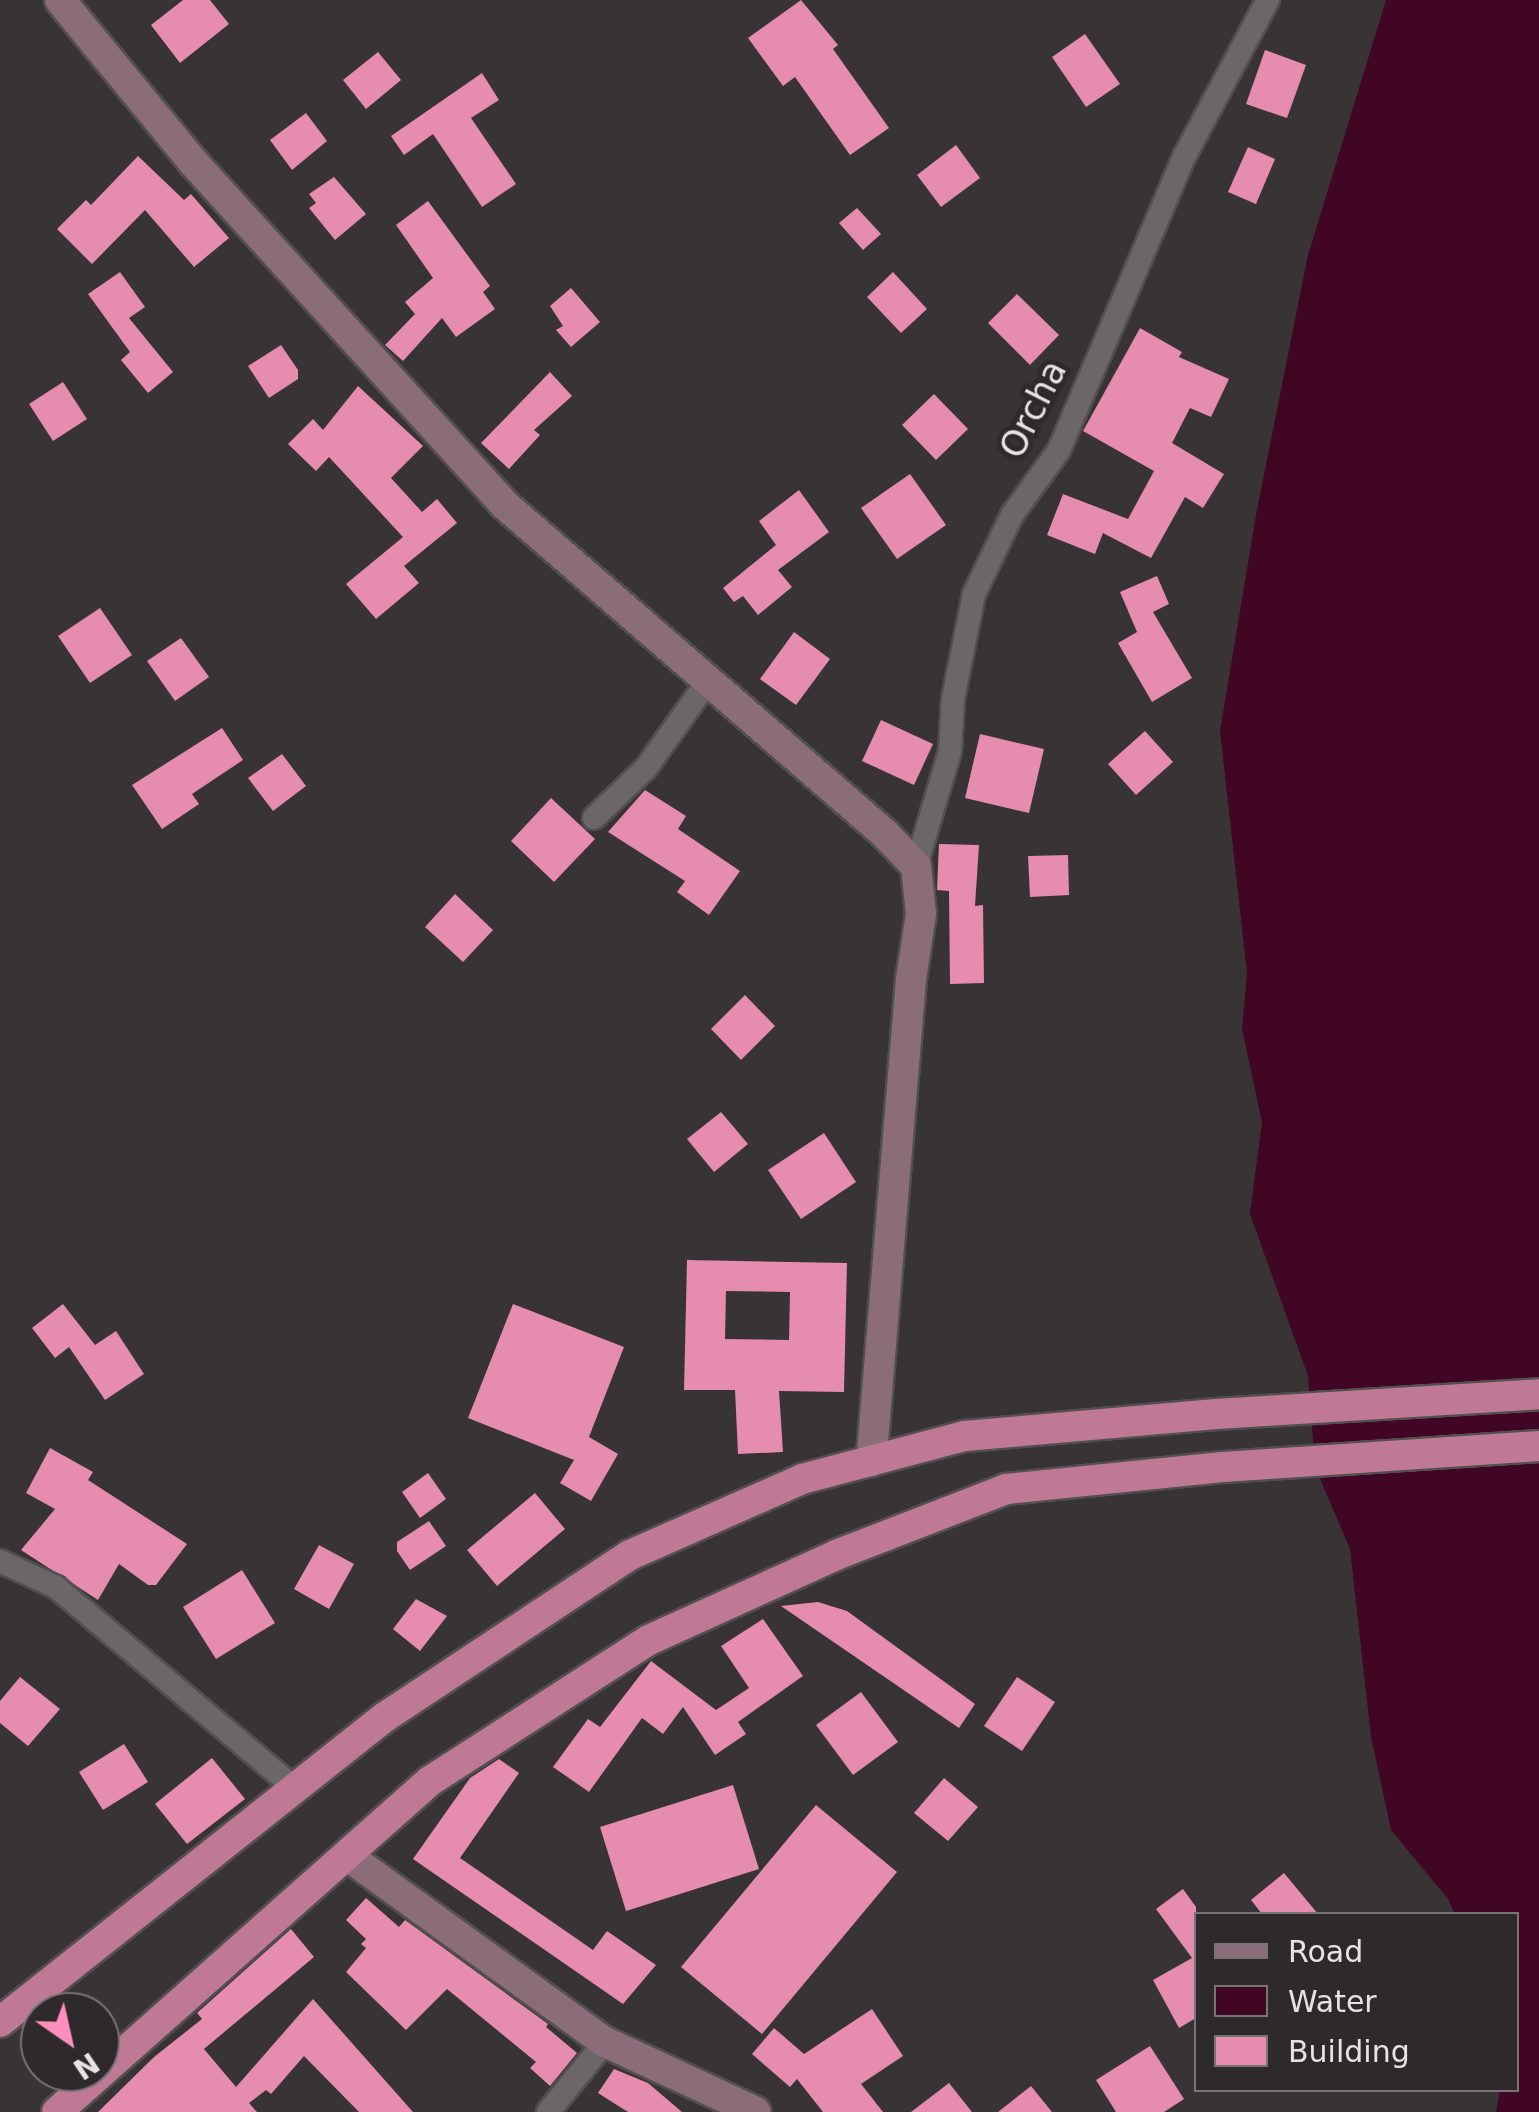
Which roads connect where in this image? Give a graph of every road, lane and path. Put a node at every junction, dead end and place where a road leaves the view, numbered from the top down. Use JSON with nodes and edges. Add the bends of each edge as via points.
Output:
{"nodes":[{"id":1,"x":60,"y":0,"type":"edge"},
{"id":2,"x":1268,"y":0,"type":"edge"},
{"id":3,"x":708,"y":681,"type":"junction"},
{"id":4,"x":594,"y":818,"type":"dead end"},
{"id":5,"x":916,"y":866,"type":"junction"},
{"id":6,"x":1539,"y":1394,"type":"edge"},
{"id":7,"x":1539,"y":1446,"type":"edge"},
{"id":8,"x":871,"y":1460,"type":"junction"},
{"id":9,"x":0,"y":1561,"type":"edge"},
{"id":10,"x":295,"y":1788,"type":"junction"},
{"id":11,"x":348,"y":1857,"type":"junction"},
{"id":12,"x":0,"y":2022,"type":"edge"},
{"id":13,"x":606,"y":2042,"type":"junction"},
{"id":14,"x":57,"y":2112,"type":"edge"},
{"id":15,"x":548,"y":2112,"type":"edge"},
{"id":16,"x":756,"y":2112,"type":"edge"}],
"edges":[{"from":1,"to":3,"type":"main road","via":[[194,162],[505,505]]},
{"from":2,"to":5,"type":"street","name":"Orcha","via":[[1184,157],[1059,450],[1012,516],[974,594],[950,751]]},
{"from":3,"to":4,"type":"street","via":[[646,768]]},
{"from":3,"to":5,"type":"main road"},
{"from":5,"to":8,"type":"main road","via":[[921,914]]},
{"from":6,"to":8,"type":"highway","via":[[965,1436]]},
{"from":7,"to":11,"type":"highway","via":[[1006,1488],[650,1640],[430,1781]]},
{"from":8,"to":10,"type":"highway","via":[[802,1478],[630,1555],[386,1717]]},
{"from":9,"to":10,"type":"street","via":[[56,1587]]},
{"from":10,"to":12,"type":"highway"},
{"from":11,"to":13,"type":"main road"},
{"from":11,"to":14,"type":"highway"},
{"from":13,"to":15,"type":"street"},
{"from":13,"to":16,"type":"main road"}]}
